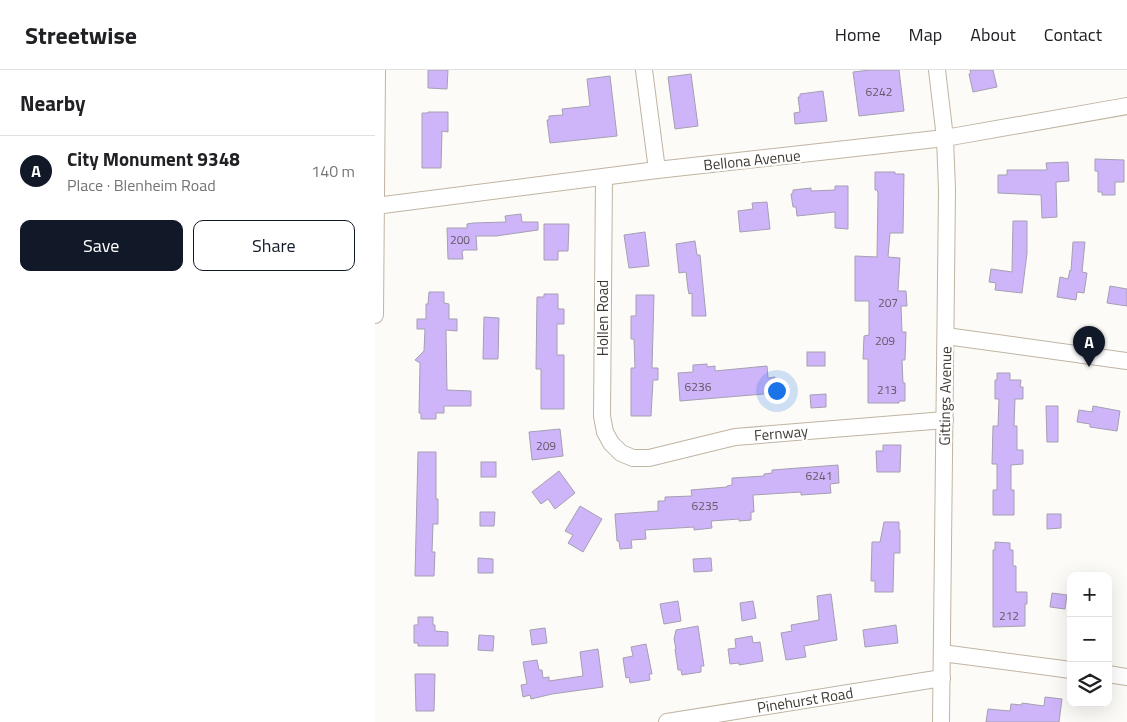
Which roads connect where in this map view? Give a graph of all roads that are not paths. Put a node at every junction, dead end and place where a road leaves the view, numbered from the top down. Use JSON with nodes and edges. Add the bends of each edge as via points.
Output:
{"nodes":[{"id":1,"x":377,"y":70,"type":"edge"},
{"id":2,"x":644,"y":70,"type":"edge"},
{"id":3,"x":937,"y":70,"type":"edge"},
{"id":4,"x":1127,"y":106,"type":"edge"},
{"id":5,"x":945,"y":138,"type":"junction"},
{"id":6,"x":657,"y":170,"type":"junction"},
{"id":7,"x":604,"y":178,"type":"junction"},
{"id":8,"x":376,"y":206,"type":"edge"},
{"id":9,"x":375,"y":315,"type":"edge"},
{"id":10,"x":946,"y":336,"type":"junction"},
{"id":11,"x":1127,"y":361,"type":"edge"},
{"id":12,"x":945,"y":420,"type":"junction"},
{"id":13,"x":621,"y":453,"type":"joint"},
{"id":14,"x":942,"y":653,"type":"junction"},
{"id":15,"x":1067,"y":669,"type":"edge"},
{"id":16,"x":1112,"y":675,"type":"edge"},
{"id":17,"x":1127,"y":677,"type":"edge"},
{"id":18,"x":942,"y":678,"type":"junction"},
{"id":19,"x":667,"y":722,"type":"edge"},
{"id":20,"x":941,"y":722,"type":"edge"}],
"edges":[{"from":1,"to":8,"type":"street"},
{"from":2,"to":6,"type":"street"},
{"from":3,"to":5,"type":"street","name":"Gittings Avenue"},
{"from":4,"to":5,"type":"street","name":"Bellona Avenue"},
{"from":5,"to":6,"type":"street","name":"Bellona Avenue"},
{"from":5,"to":10,"type":"street","name":"Gittings Avenue"},
{"from":6,"to":7,"type":"street","name":"Bellona Avenue"},
{"from":7,"to":8,"type":"street","name":"Bellona Avenue"},
{"from":7,"to":13,"type":"street","name":"Hollen Road","via":[[602,416],[605,432]]},
{"from":8,"to":9,"type":"street"},
{"from":10,"to":11,"type":"street"},
{"from":10,"to":12,"type":"street","name":"Gittings Avenue"},
{"from":12,"to":13,"type":"street","name":"Fernway","via":[[735,437],[649,458],[633,458]]},
{"from":12,"to":14,"type":"street","name":"Gittings Avenue"},
{"from":14,"to":15,"type":"street"},
{"from":14,"to":18,"type":"street","name":"Gittings Avenue"},
{"from":16,"to":17,"type":"street"},
{"from":18,"to":19,"type":"street","name":"Pinehurst Road"},
{"from":18,"to":20,"type":"street","name":"Gittings Avenue"}]}
